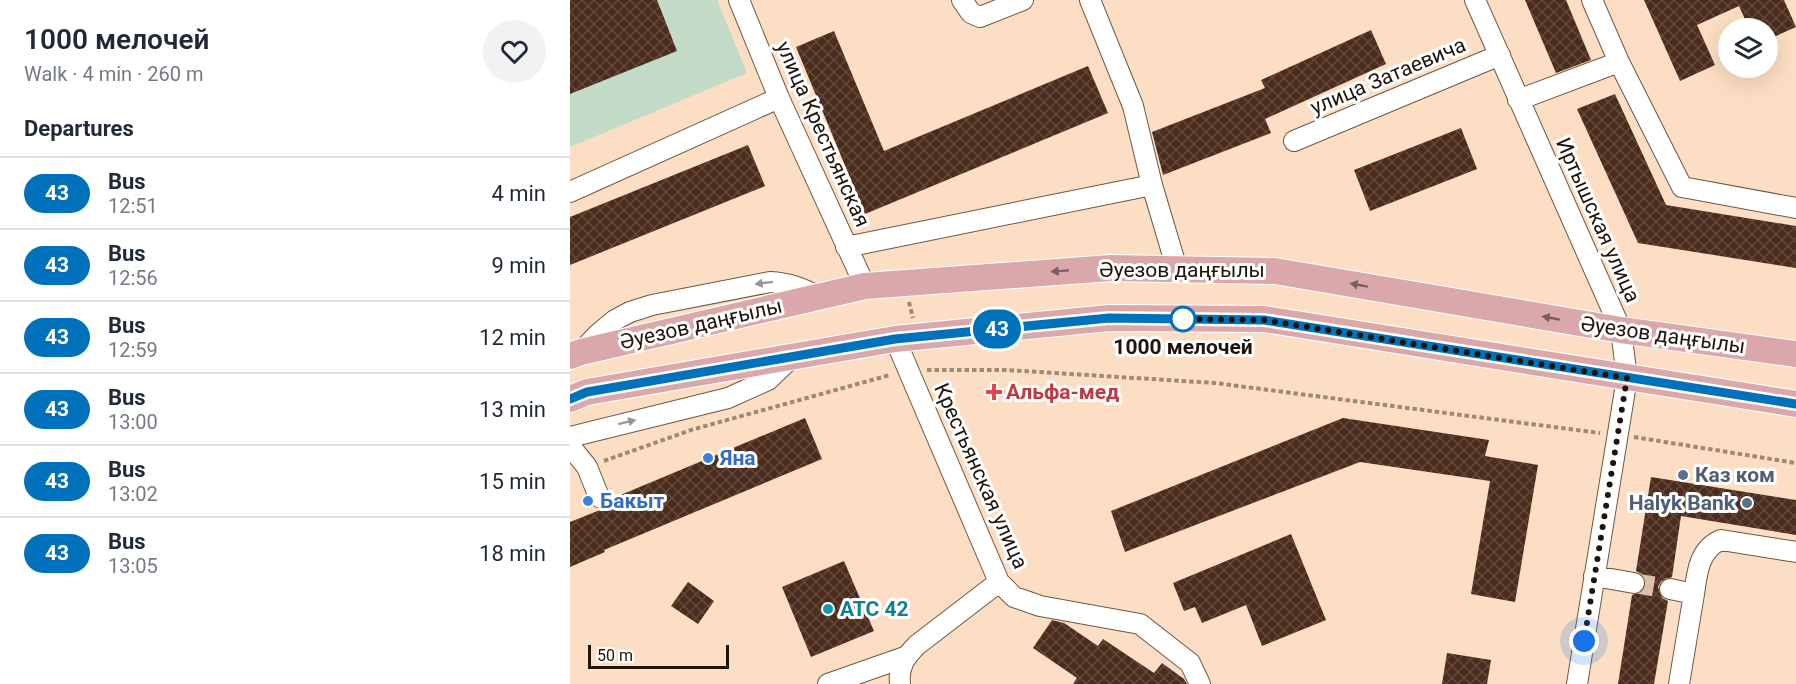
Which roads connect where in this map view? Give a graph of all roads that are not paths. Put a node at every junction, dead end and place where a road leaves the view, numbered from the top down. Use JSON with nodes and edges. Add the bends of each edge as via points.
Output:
{"nodes":[{"id":1,"x":739,"y":0,"type":"edge"},
{"id":2,"x":962,"y":0,"type":"edge"},
{"id":3,"x":1089,"y":0,"type":"edge"},
{"id":4,"x":1475,"y":0,"type":"edge"},
{"id":5,"x":1592,"y":0,"type":"edge"},
{"id":6,"x":1015,"y":1,"type":"edge"},
{"id":7,"x":1500,"y":56,"type":"junction"},
{"id":8,"x":1619,"y":62,"type":"junction"},
{"id":9,"x":778,"y":98,"type":"junction"},
{"id":10,"x":1518,"y":99,"type":"junction"},
{"id":11,"x":1294,"y":141,"type":"dead end"},
{"id":12,"x":1152,"y":185,"type":"junction"},
{"id":13,"x":570,"y":192,"type":"edge"},
{"id":14,"x":1796,"y":208,"type":"edge"},
{"id":15,"x":846,"y":247,"type":"junction"},
{"id":16,"x":1177,"y":269,"type":"junction"},
{"id":17,"x":865,"y":286,"type":"junction"},
{"id":18,"x":1621,"y":330,"type":"junction"},
{"id":19,"x":895,"y":339,"type":"junction"},
{"id":20,"x":575,"y":354,"type":"edge"},
{"id":21,"x":1796,"y":354,"type":"edge"},
{"id":22,"x":792,"y":357,"type":"junction"},
{"id":23,"x":1627,"y":378,"type":"junction"},
{"id":24,"x":570,"y":399,"type":"edge"},
{"id":25,"x":1796,"y":404,"type":"edge"},
{"id":26,"x":570,"y":437,"type":"edge"},
{"id":27,"x":570,"y":446,"type":"edge"},
{"id":28,"x":599,"y":497,"type":"dead end"},
{"id":29,"x":1796,"y":552,"type":"edge"},
{"id":30,"x":1594,"y":576,"type":"junction"},
{"id":31,"x":999,"y":582,"type":"junction"},
{"id":32,"x":1634,"y":583,"type":"tunnel mouth"},
{"id":33,"x":1670,"y":589,"type":"tunnel mouth"},
{"id":34,"x":1694,"y":594,"type":"junction"},
{"id":35,"x":905,"y":657,"type":"junction"},
{"id":36,"x":828,"y":684,"type":"edge"},
{"id":37,"x":900,"y":684,"type":"edge"},
{"id":38,"x":1200,"y":684,"type":"edge"},
{"id":39,"x":1577,"y":684,"type":"edge"},
{"id":40,"x":1679,"y":684,"type":"edge"}],
"edges":[{"from":1,"to":9,"type":"street","name":"улица Крестьянская"},
{"from":2,"to":6,"type":"street","via":[[971,13],[980,17]]},
{"from":3,"to":12,"type":"street","via":[[1133,106]]},
{"from":4,"to":7,"type":"street","name":"Иртышская улица"},
{"from":5,"to":8,"type":"street"},
{"from":7,"to":10,"type":"street","name":"Иртышская улица"},
{"from":7,"to":11,"type":"street","name":"улица Затаевича"},
{"from":8,"to":10,"type":"street"},
{"from":8,"to":14,"type":"street","via":[[1682,188]]},
{"from":9,"to":13,"type":"street"},
{"from":9,"to":15,"type":"street","name":"улица Крестьянская"},
{"from":10,"to":18,"type":"street","name":"Иртышская улица"},
{"from":12,"to":15,"type":"street"},
{"from":12,"to":16,"type":"street"},
{"from":15,"to":17,"type":"street","name":"улица Крестьянская"},
{"from":16,"to":17,"type":"main road","name":"Әуезов даңғылы","one_way":true,"via":[[1111,268]]},
{"from":18,"to":16,"type":"main road","name":"Әуезов даңғылы","one_way":true,"via":[[1275,271]]},
{"from":17,"to":20,"type":"main road","name":"Әуезов даңғылы","one_way":true},
{"from":18,"to":21,"type":"main road","name":"Әуезов даңғылы"},
{"from":18,"to":23,"type":"street","name":"Иртышская улица"},
{"from":19,"to":22,"type":"main road","name":"Әуезов даңғылы"},
{"from":19,"to":23,"type":"main road","name":"Әуезов даңғылы","via":[[1109,318],[1264,320]]},
{"from":19,"to":31,"type":"street","name":"Крестьянская улица"},
{"from":22,"to":24,"type":"main road","name":"Әуезов даңғылы","via":[[587,392]]},
{"from":26,"to":22,"type":"street","one_way":true,"via":[[728,398],[768,380]]},
{"from":23,"to":25,"type":"main road","name":"Әуезов даңғылы"},
{"from":23,"to":30,"type":"street","name":"Иртышская улица"},
{"from":27,"to":28,"type":"street","via":[[587,467]]},
{"from":29,"to":34,"type":"street","via":[[1721,540],[1710,544],[1699,564]]},
{"from":30,"to":32,"type":"street"},
{"from":30,"to":39,"type":"street","name":"Иртышская улица"},
{"from":31,"to":35,"type":"street"},
{"from":31,"to":38,"type":"street","name":"Крестьянская улица","via":[[1014,597],[1040,606],[1140,624],[1190,663]]},
{"from":33,"to":34,"type":"street"},
{"from":34,"to":40,"type":"street"},
{"from":35,"to":36,"type":"street"},
{"from":35,"to":37,"type":"street"}]}
